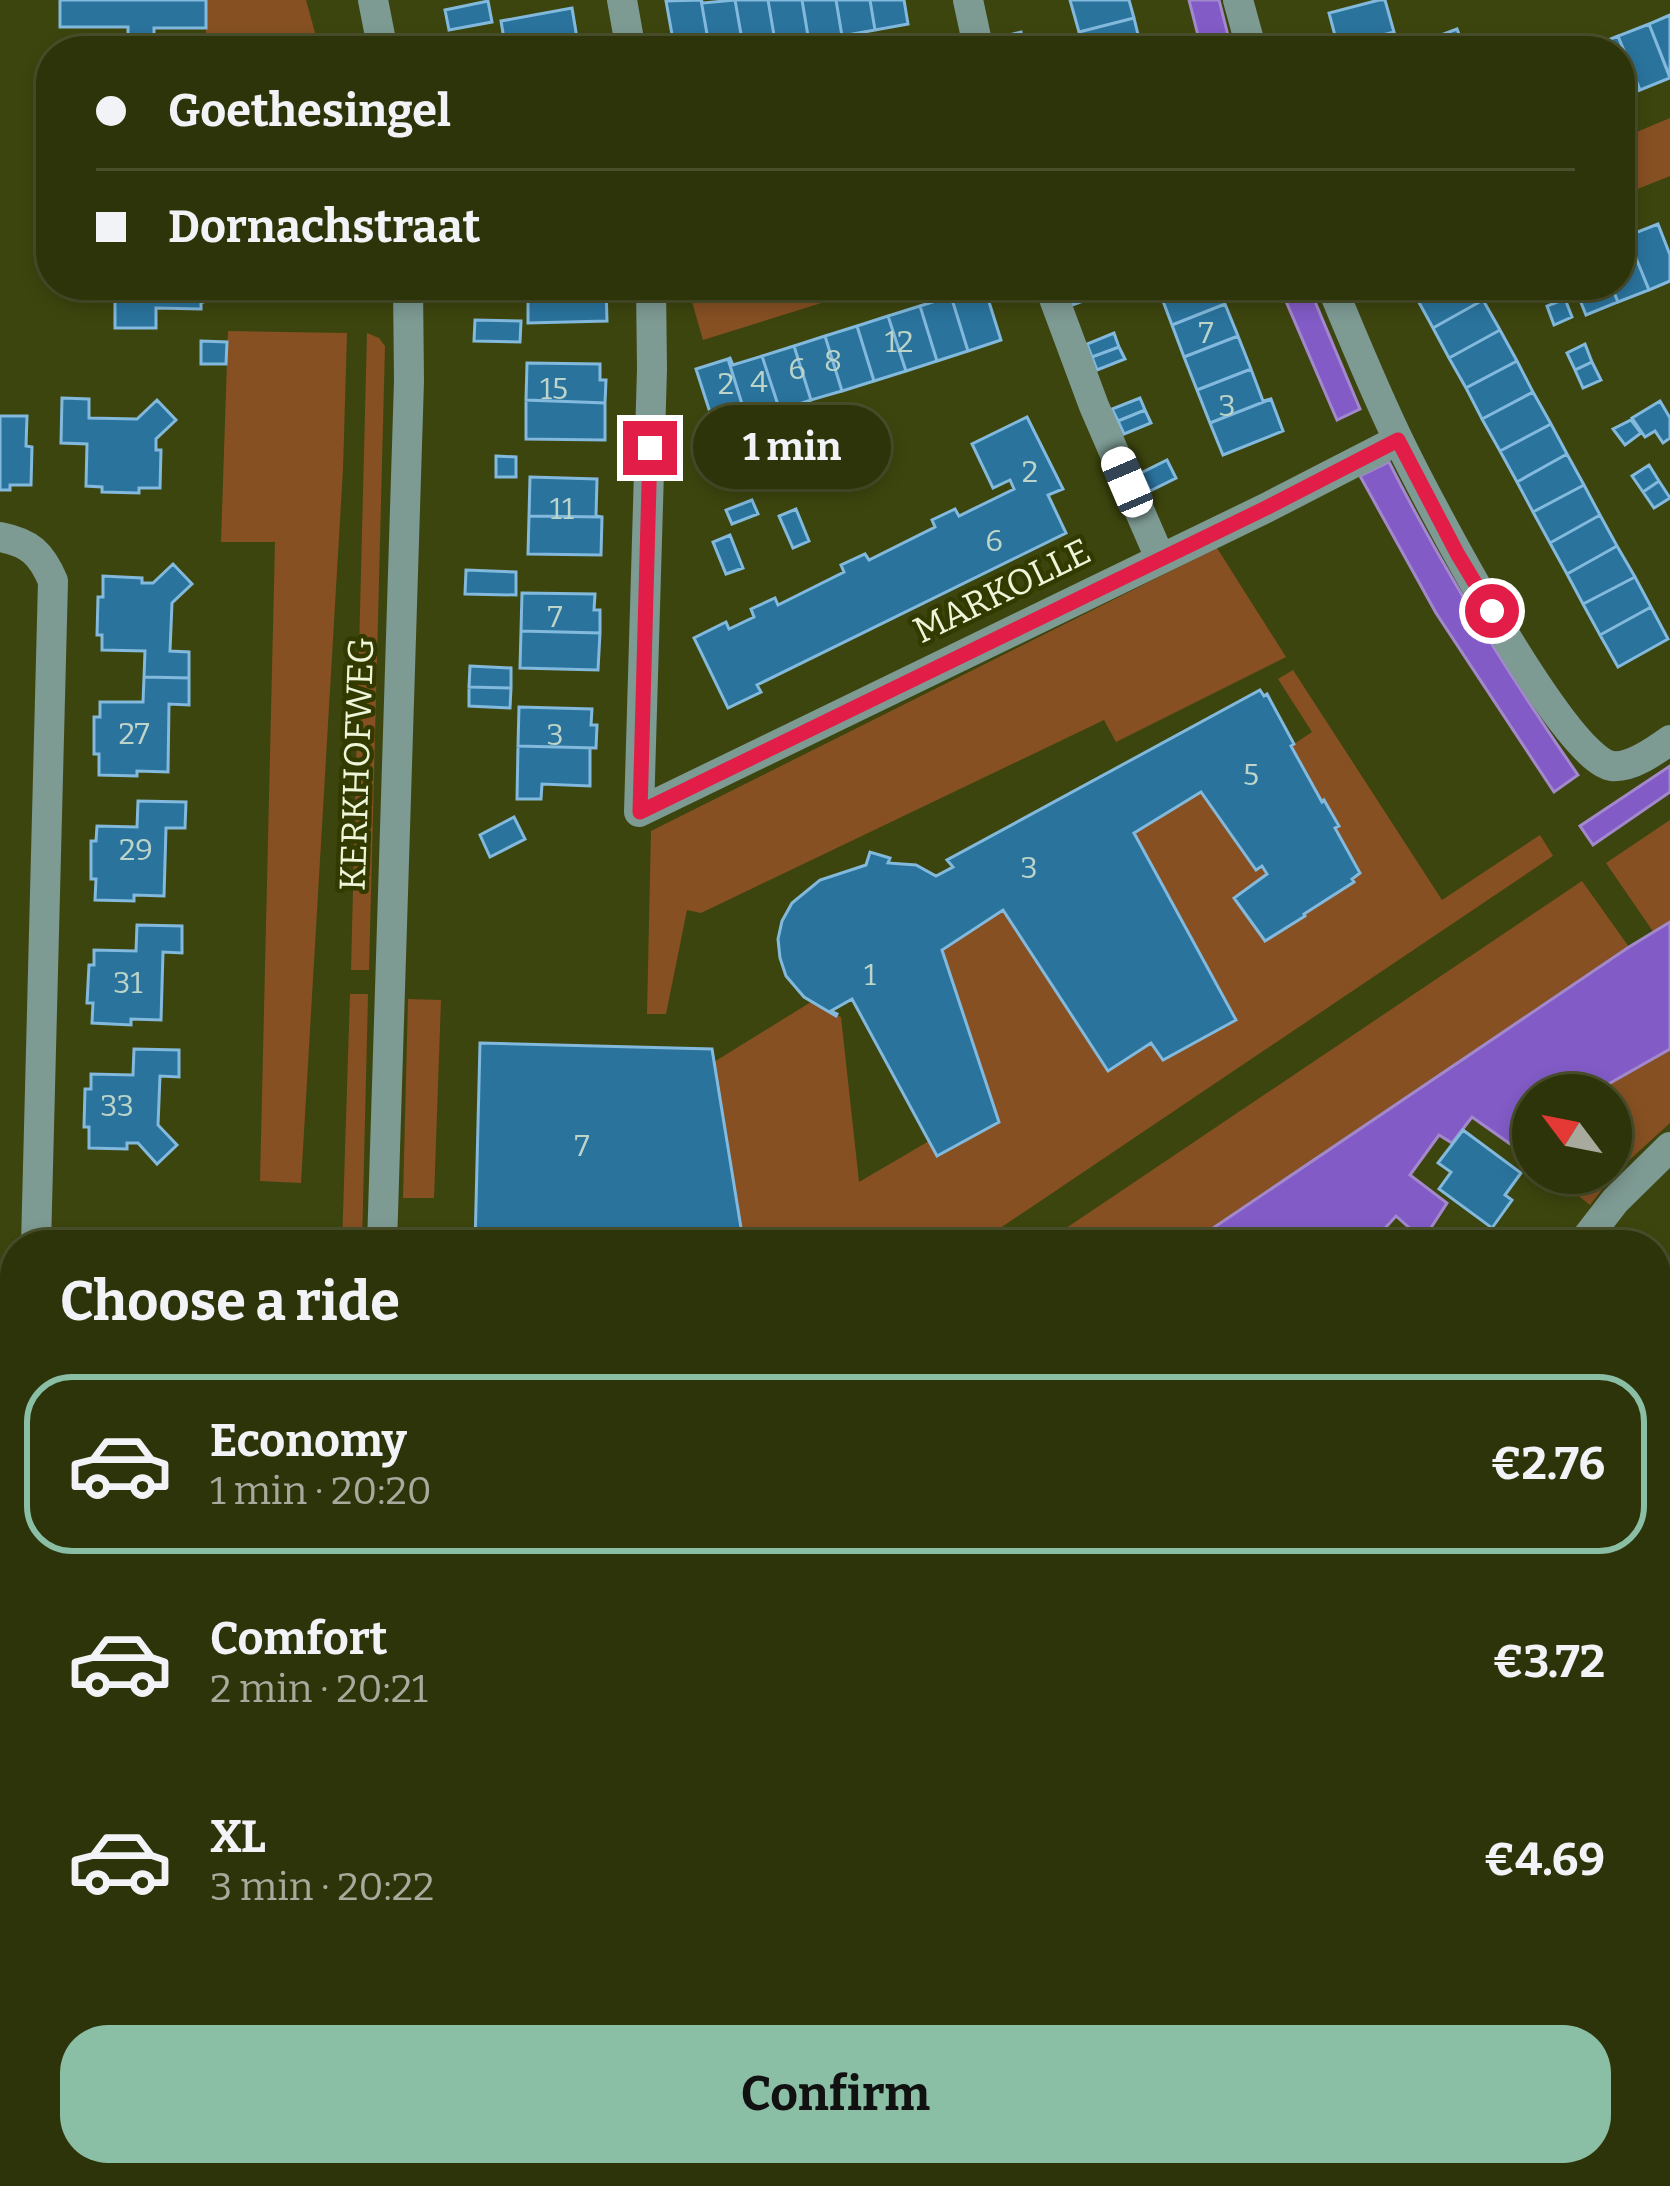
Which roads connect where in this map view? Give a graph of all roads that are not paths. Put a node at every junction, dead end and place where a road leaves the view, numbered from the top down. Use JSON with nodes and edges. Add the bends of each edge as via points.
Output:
{"nodes":[{"id":1,"x":373,"y":0,"type":"edge"},
{"id":2,"x":622,"y":0,"type":"edge"},
{"id":3,"x":968,"y":0,"type":"edge"},
{"id":4,"x":1238,"y":0,"type":"edge"},
{"id":5,"x":380,"y":36,"type":"edge"},
{"id":6,"x":628,"y":36,"type":"edge"},
{"id":7,"x":976,"y":36,"type":"edge"},
{"id":8,"x":1248,"y":36,"type":"edge"},
{"id":9,"x":408,"y":300,"type":"edge"},
{"id":10,"x":651,"y":300,"type":"edge"},
{"id":11,"x":1054,"y":300,"type":"edge"},
{"id":12,"x":1337,"y":300,"type":"edge"},
{"id":13,"x":1398,"y":440,"type":"junction"},
{"id":14,"x":0,"y":537,"type":"edge"},
{"id":15,"x":1160,"y":558,"type":"junction"},
{"id":16,"x":1670,"y":740,"type":"edge"},
{"id":17,"x":1670,"y":1147,"type":"edge"},
{"id":18,"x":36,"y":1230,"type":"edge"},
{"id":19,"x":382,"y":1230,"type":"edge"},
{"id":20,"x":1593,"y":1230,"type":"edge"}],
"edges":[{"from":1,"to":5,"type":"street"},
{"from":2,"to":6,"type":"street"},
{"from":3,"to":7,"type":"street"},
{"from":4,"to":8,"type":"street"},
{"from":9,"to":19,"type":"street","name":"KERKHOFWEG"},
{"from":10,"to":15,"type":"street","name":"MARKOLLE","via":[[640,812]]},
{"from":11,"to":15,"type":"street"},
{"from":12,"to":13,"type":"street"},
{"from":13,"to":15,"type":"street","name":"MARKOLLE"},
{"from":13,"to":16,"type":"street","via":[[1515,651],[1593,758],[1612,766]]},
{"from":14,"to":18,"type":"street","via":[[33,549],[53,581]]},
{"from":17,"to":20,"type":"street"}]}
